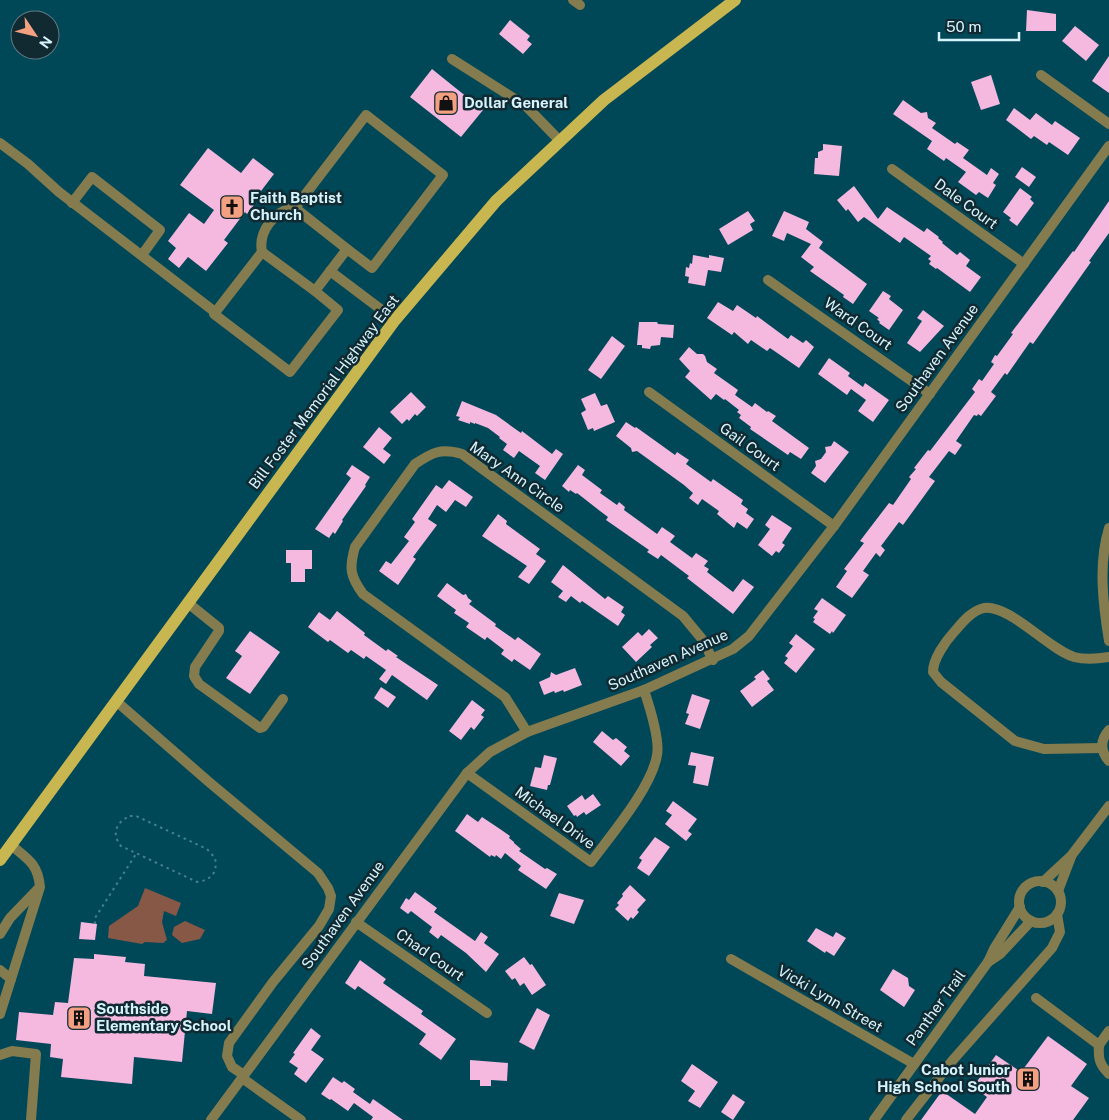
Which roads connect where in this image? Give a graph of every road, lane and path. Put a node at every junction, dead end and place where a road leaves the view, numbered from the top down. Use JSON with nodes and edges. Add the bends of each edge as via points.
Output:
{"nodes":[{"id":1,"x":735,"y":0,"type":"edge"},
{"id":2,"x":452,"y":59,"type":"dead end"},
{"id":3,"x":1041,"y":75,"type":"dead end"},
{"id":4,"x":1109,"y":124,"type":"edge"},
{"id":5,"x":560,"y":141,"type":"junction"},
{"id":6,"x":0,"y":143,"type":"edge"},
{"id":7,"x":1109,"y":146,"type":"edge"},
{"id":8,"x":892,"y":168,"type":"dead end"},
{"id":9,"x":72,"y":203,"type":"junction"},
{"id":10,"x":294,"y":208,"type":"junction"},
{"id":11,"x":346,"y":249,"type":"junction"},
{"id":12,"x":262,"y":252,"type":"junction"},
{"id":13,"x":142,"y":255,"type":"junction"},
{"id":14,"x":1024,"y":264,"type":"junction"},
{"id":15,"x":330,"y":271,"type":"junction"},
{"id":16,"x":768,"y":280,"type":"dead end"},
{"id":17,"x":314,"y":291,"type":"junction"},
{"id":18,"x":216,"y":312,"type":"junction"},
{"id":19,"x":395,"y":320,"type":"junction"},
{"id":20,"x":649,"y":392,"type":"dead end"},
{"id":21,"x":930,"y":394,"type":"junction"},
{"id":22,"x":834,"y":526,"type":"junction"},
{"id":23,"x":1109,"y":528,"type":"edge"},
{"id":24,"x":188,"y":603,"type":"junction"},
{"id":25,"x":1109,"y":641,"type":"edge"},
{"id":26,"x":1109,"y":657,"type":"edge"},
{"id":27,"x":713,"y":660,"type":"junction"},
{"id":28,"x":644,"y":690,"type":"junction"},
{"id":29,"x":283,"y":699,"type":"dead end"},
{"id":30,"x":116,"y":701,"type":"junction"},
{"id":31,"x":1109,"y":730,"type":"edge"},
{"id":32,"x":527,"y":732,"type":"junction"},
{"id":33,"x":1102,"y":748,"type":"junction"},
{"id":34,"x":1109,"y":761,"type":"edge"},
{"id":35,"x":467,"y":773,"type":"junction"},
{"id":36,"x":1109,"y":806,"type":"edge"},
{"id":37,"x":11,"y":845,"type":"junction"},
{"id":38,"x":136,"y":854,"type":"junction"},
{"id":39,"x":1071,"y":856,"type":"junction"},
{"id":40,"x":0,"y":860,"type":"edge"},
{"id":41,"x":1044,"y":882,"type":"junction"},
{"id":42,"x":40,"y":887,"type":"junction"},
{"id":43,"x":1058,"y":891,"type":"junction"},
{"id":44,"x":1020,"y":907,"type":"junction"},
{"id":45,"x":1057,"y":914,"type":"junction"},
{"id":46,"x":1030,"y":921,"type":"junction"},
{"id":47,"x":356,"y":922,"type":"junction"},
{"id":48,"x":95,"y":924,"type":"dead end"},
{"id":49,"x":0,"y":934,"type":"edge"},
{"id":50,"x":730,"y":959,"type":"dead end"},
{"id":51,"x":988,"y":962,"type":"junction"},
{"id":52,"x":0,"y":970,"type":"edge"},
{"id":53,"x":11,"y":979,"type":"junction"},
{"id":54,"x":1036,"y":998,"type":"dead end"},
{"id":55,"x":487,"y":1013,"type":"dead end"},
{"id":56,"x":0,"y":1014,"type":"edge"},
{"id":57,"x":1109,"y":1032,"type":"edge"},
{"id":58,"x":1099,"y":1045,"type":"junction"},
{"id":59,"x":0,"y":1055,"type":"edge"},
{"id":60,"x":914,"y":1064,"type":"junction"},
{"id":61,"x":1109,"y":1074,"type":"edge"},
{"id":62,"x":243,"y":1077,"type":"junction"},
{"id":63,"x":32,"y":1120,"type":"edge"},
{"id":64,"x":211,"y":1120,"type":"edge"},
{"id":65,"x":301,"y":1120,"type":"edge"},
{"id":66,"x":874,"y":1120,"type":"edge"},
{"id":67,"x":906,"y":1120,"type":"edge"}],
"edges":[{"from":1,"to":5,"type":"main road","name":"Bill Foster Memorial Highway East","via":[[604,100]]},
{"from":2,"to":5,"type":"street","via":[[526,106]]},
{"from":3,"to":4,"type":"street"},
{"from":5,"to":19,"type":"main road","name":"Bill Foster Memorial Highway East","via":[[496,201]]},
{"from":6,"to":9,"type":"street"},
{"from":7,"to":14,"type":"street","name":"Southaven Avenue"},
{"from":8,"to":14,"type":"street","name":"Dale Court"},
{"from":9,"to":13,"type":"street"},
{"from":9,"to":13,"type":"street","via":[[92,177],[160,230]]},
{"from":10,"to":11,"type":"street"},
{"from":10,"to":11,"type":"street","via":[[366,115],[443,175],[372,268]]},
{"from":10,"to":12,"type":"street","via":[[271,220],[260,242]]},
{"from":11,"to":15,"type":"street"},
{"from":12,"to":17,"type":"street"},
{"from":12,"to":18,"type":"street"},
{"from":13,"to":18,"type":"street"},
{"from":14,"to":21,"type":"street","name":"Southaven Avenue"},
{"from":15,"to":17,"type":"street"},
{"from":15,"to":19,"type":"street"},
{"from":16,"to":21,"type":"street","name":"Ward Court"},
{"from":17,"to":18,"type":"street","via":[[338,310],[290,372],[214,314]]},
{"from":19,"to":24,"type":"main road","name":"Bill Foster Memorial Highway East"},
{"from":20,"to":22,"type":"street","name":"Gail Court"},
{"from":21,"to":22,"type":"street","name":"Southaven Avenue"},
{"from":22,"to":27,"type":"street","name":"Southaven Avenue","via":[[749,636]]},
{"from":23,"to":25,"type":"street","via":[[1104,545],[1103,607]]},
{"from":24,"to":29,"type":"street","via":[[219,628],[195,667],[194,676],[199,684],[260,728]]},
{"from":24,"to":30,"type":"main road","name":"Bill Foster Memorial Highway East"},
{"from":26,"to":33,"type":"street","via":[[1074,656],[998,609],[984,608],[970,615],[949,638],[933,666],[933,672],[941,682],[1015,741],[1044,749]]},
{"from":27,"to":28,"type":"street","name":"Southaven Avenue"},
{"from":27,"to":32,"type":"street","name":"Mary Ann Circle","via":[[702,639],[683,616],[462,454],[441,451],[428,455],[415,464],[355,547],[351,574],[363,594],[505,697]]},
{"from":28,"to":32,"type":"street","name":"Southaven Avenue"},
{"from":28,"to":35,"type":"street","name":"Michael Drive","via":[[658,753],[650,779],[591,862]]},
{"from":30,"to":37,"type":"main road","name":"Bill Foster Memorial Highway East"},
{"from":30,"to":62,"type":"street","via":[[318,873],[331,896],[329,909],[319,926],[265,992],[230,1043],[228,1056],[232,1067]]},
{"from":31,"to":33,"type":"street"},
{"from":32,"to":35,"type":"street","name":"Southaven Avenue","via":[[490,752]]},
{"from":33,"to":34,"type":"street"},
{"from":35,"to":47,"type":"street","name":"Southaven Avenue"},
{"from":36,"to":39,"type":"street"},
{"from":37,"to":40,"type":"main road","name":"Bill Foster Memorial Highway East"},
{"from":37,"to":42,"type":"street","via":[[38,872]]},
{"from":38,"to":38,"type":"path","via":[[121,846],[115,834],[117,825],[130,816],[207,849],[215,858],[216,871],[210,878],[197,882]]},
{"from":38,"to":48,"type":"path","via":[[95,918]]},
{"from":39,"to":41,"type":"street"},
{"from":39,"to":43,"type":"street"},
{"from":41,"to":43,"type":"street"},
{"from":41,"to":44,"type":"street","via":[[1027,886],[1020,896]]},
{"from":42,"to":49,"type":"street","via":[[10,918]]},
{"from":42,"to":53,"type":"street"},
{"from":43,"to":45,"type":"street","via":[[1060,903]]},
{"from":44,"to":46,"type":"street"},
{"from":44,"to":51,"type":"street","name":"Panther Trail"},
{"from":45,"to":46,"type":"street","via":[[1042,923]]},
{"from":45,"to":67,"type":"street","via":[[1060,932],[1052,948],[952,1061]]},
{"from":46,"to":51,"type":"street","name":"Panther Trail","via":[[1000,954]]},
{"from":47,"to":55,"type":"street","name":"Chad Court"},
{"from":47,"to":62,"type":"street","name":"Southaven Avenue"},
{"from":50,"to":60,"type":"street","name":"Vicki Lynn Street"},
{"from":51,"to":60,"type":"street","name":"Panther Trail"},
{"from":52,"to":53,"type":"street"},
{"from":53,"to":56,"type":"street"},
{"from":54,"to":58,"type":"street"},
{"from":57,"to":58,"type":"street"},
{"from":58,"to":61,"type":"street","via":[[1100,1065]]},
{"from":59,"to":63,"type":"street","via":[[12,1051],[36,1054]]},
{"from":60,"to":66,"type":"street","name":"Panther Trail"},
{"from":62,"to":64,"type":"street","name":"Southaven Avenue"},
{"from":62,"to":65,"type":"street"}]}
